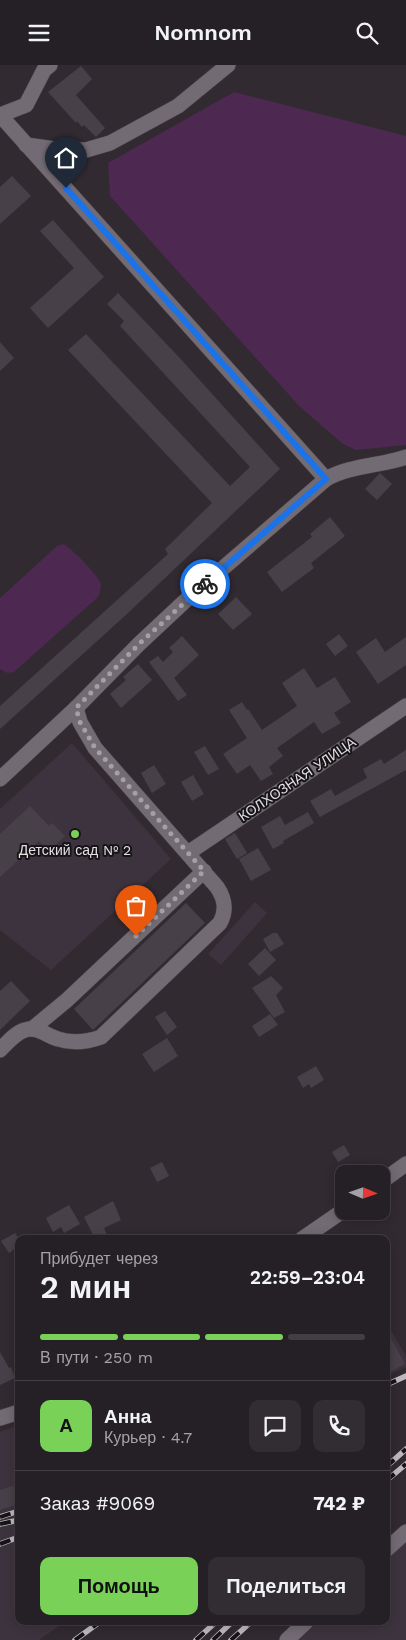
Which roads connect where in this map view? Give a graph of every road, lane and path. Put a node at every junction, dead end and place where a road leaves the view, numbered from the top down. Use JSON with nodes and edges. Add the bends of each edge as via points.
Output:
{"nodes":[{"id":1,"x":50,"y":65,"type":"edge"},
{"id":2,"x":228,"y":65,"type":"edge"},
{"id":3,"x":0,"y":114,"type":"edge"},
{"id":4,"x":26,"y":145,"type":"junction"},
{"id":5,"x":406,"y":457,"type":"edge"},
{"id":6,"x":326,"y":479,"type":"junction"},
{"id":7,"x":406,"y":706,"type":"edge"},
{"id":8,"x":76,"y":708,"type":"junction"},
{"id":9,"x":0,"y":779,"type":"edge"},
{"id":10,"x":188,"y":853,"type":"junction"},
{"id":11,"x":204,"y":871,"type":"junction"},
{"id":12,"x":32,"y":1029,"type":"junction"},
{"id":13,"x":0,"y":1050,"type":"edge"},
{"id":14,"x":406,"y":1164,"type":"edge"},
{"id":15,"x":390,"y":1176,"type":"edge"},
{"id":16,"x":335,"y":1216,"type":"edge"},
{"id":17,"x":308,"y":1235,"type":"edge"},
{"id":18,"x":15,"y":1413,"type":"edge"},
{"id":19,"x":0,"y":1418,"type":"edge"},
{"id":20,"x":406,"y":1532,"type":"edge"},
{"id":21,"x":390,"y":1546,"type":"edge"},
{"id":22,"x":303,"y":1625,"type":"edge"},
{"id":23,"x":287,"y":1640,"type":"edge"}],
"edges":[{"from":1,"to":3,"type":"street","via":[[44,70],[26,105]]},
{"from":2,"to":4,"type":"street","via":[[178,106],[110,143],[86,150]]},
{"from":3,"to":4,"type":"street"},
{"from":4,"to":6,"type":"street"},
{"from":5,"to":6,"type":"street","via":[[338,473]]},
{"from":6,"to":8,"type":"street","via":[[185,601]]},
{"from":7,"to":10,"type":"street","name":"КОЛХОЗНАЯ УЛИЦА"},
{"from":8,"to":9,"type":"street"},
{"from":8,"to":10,"type":"street","via":[[95,748]]},
{"from":10,"to":11,"type":"street"},
{"from":11,"to":12,"type":"street","via":[[67,1001]]},
{"from":11,"to":12,"type":"street","via":[[224,901],[224,916],[220,923],[109,1030],[101,1037],[81,1042],[58,1039]]},
{"from":12,"to":13,"type":"street","via":[[15,1036]]},
{"from":14,"to":15,"type":"street"},
{"from":16,"to":17,"type":"street"},
{"from":18,"to":19,"type":"street"},
{"from":20,"to":21,"type":"street"},
{"from":22,"to":23,"type":"street"}]}
